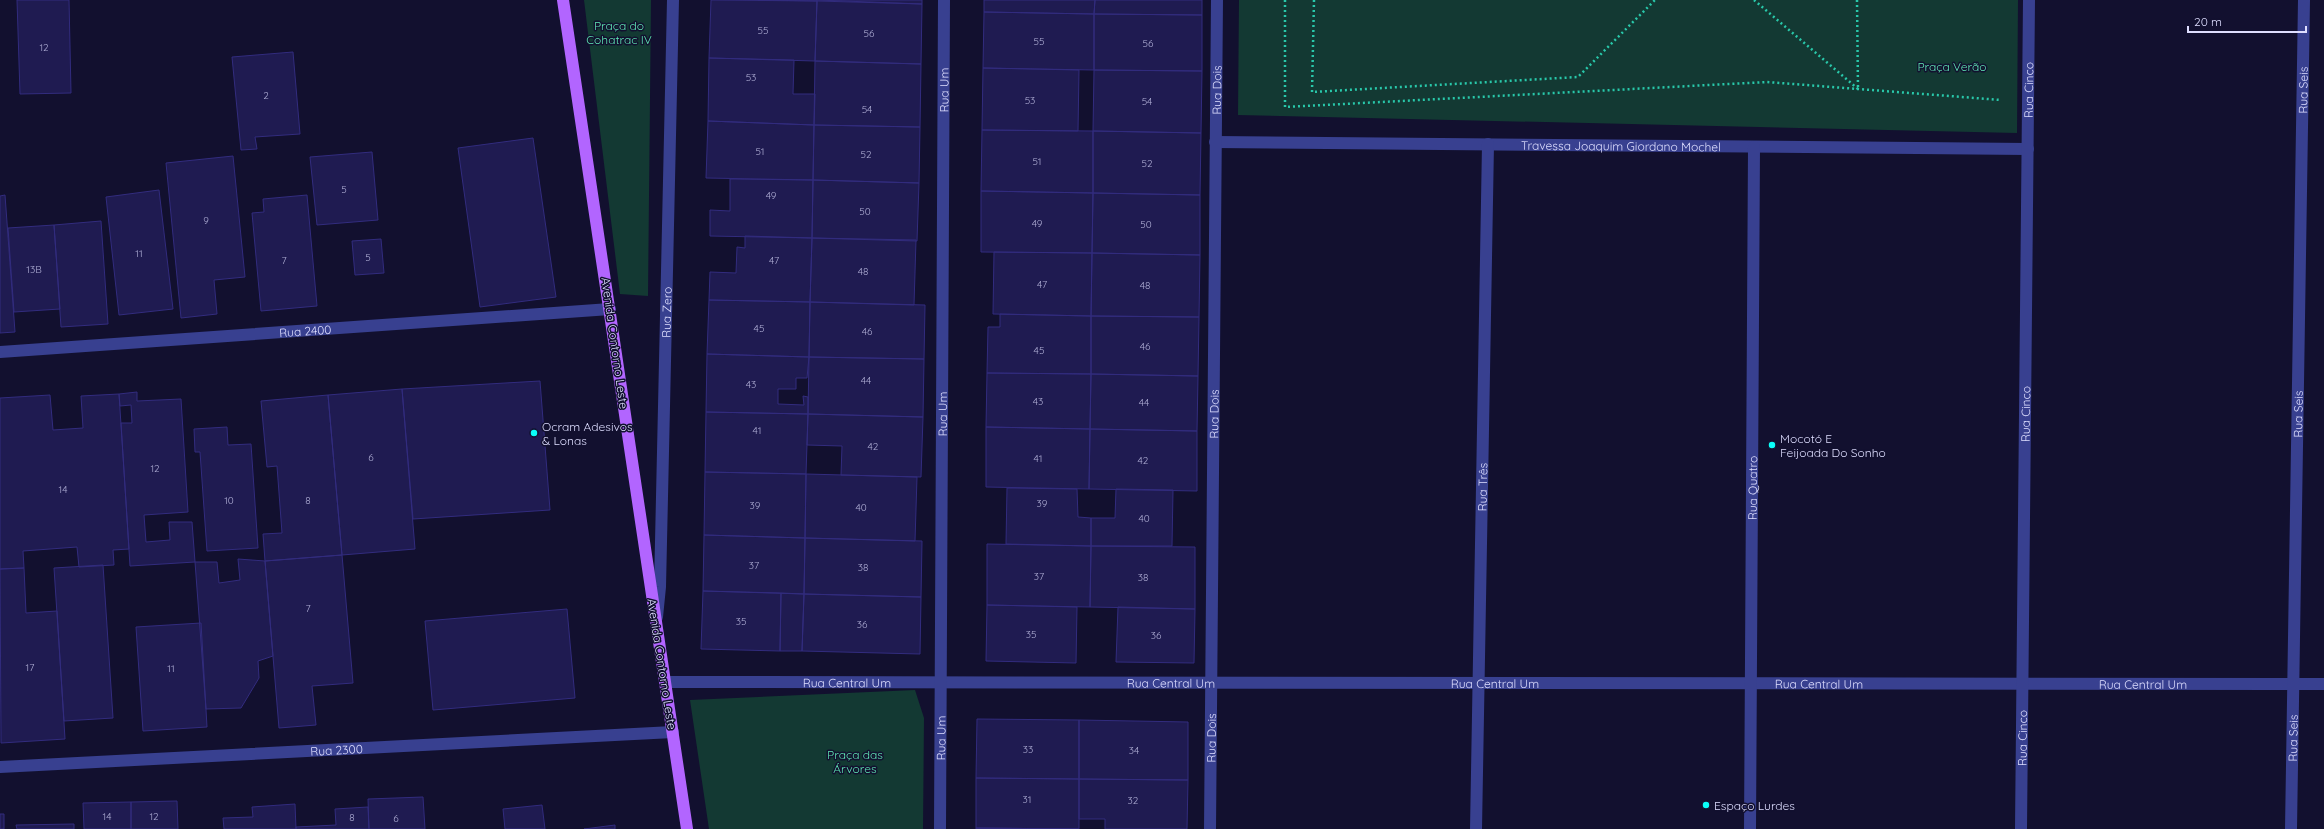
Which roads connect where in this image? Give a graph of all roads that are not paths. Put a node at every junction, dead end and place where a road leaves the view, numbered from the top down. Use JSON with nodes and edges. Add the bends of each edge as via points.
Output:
{"nodes":[{"id":1,"x":563,"y":0,"type":"edge"},
{"id":2,"x":673,"y":0,"type":"edge"},
{"id":3,"x":944,"y":0,"type":"edge"},
{"id":4,"x":1218,"y":0,"type":"edge"},
{"id":5,"x":2029,"y":0,"type":"edge"},
{"id":6,"x":2304,"y":0,"type":"edge"},
{"id":7,"x":1215,"y":142,"type":"junction"},
{"id":8,"x":1488,"y":144,"type":"junction"},
{"id":9,"x":1754,"y":147,"type":"junction"},
{"id":10,"x":2028,"y":149,"type":"junction"},
{"id":11,"x":610,"y":309,"type":"junction"},
{"id":12,"x":0,"y":352,"type":"edge"},
{"id":13,"x":656,"y":625,"type":"junction"},
{"id":14,"x":665,"y":682,"type":"junction"},
{"id":15,"x":940,"y":683,"type":"junction"},
{"id":16,"x":1210,"y":683,"type":"junction"},
{"id":17,"x":1478,"y":683,"type":"junction"},
{"id":18,"x":1751,"y":684,"type":"junction"},
{"id":19,"x":2022,"y":684,"type":"junction"},
{"id":20,"x":2293,"y":684,"type":"junction"},
{"id":21,"x":2324,"y":684,"type":"edge"},
{"id":22,"x":673,"y":732,"type":"junction"},
{"id":23,"x":0,"y":767,"type":"edge"},
{"id":24,"x":687,"y":829,"type":"edge"},
{"id":25,"x":940,"y":829,"type":"edge"},
{"id":26,"x":1210,"y":829,"type":"edge"},
{"id":27,"x":1476,"y":829,"type":"edge"},
{"id":28,"x":1750,"y":829,"type":"edge"},
{"id":29,"x":2020,"y":829,"type":"edge"},
{"id":30,"x":2291,"y":829,"type":"edge"}],
"edges":[{"from":1,"to":11,"type":"main road","name":"Avenida Contorno Leste"},
{"from":2,"to":13,"type":"street","name":"Rua Zero","via":[[660,587]]},
{"from":3,"to":15,"type":"street","name":"Rua Um"},
{"from":4,"to":7,"type":"street","name":"Rua Dois"},
{"from":5,"to":10,"type":"street","name":"Rua Cinco"},
{"from":6,"to":20,"type":"street","name":"Rua Seis"},
{"from":7,"to":8,"type":"street","name":"Travessa Joaquim Giordano Mochel"},
{"from":7,"to":16,"type":"street","name":"Rua Dois"},
{"from":8,"to":9,"type":"street","name":"Travessa Joaquim Giordano Mochel"},
{"from":8,"to":17,"type":"street","name":"Rua Três"},
{"from":9,"to":10,"type":"street","name":"Travessa Joaquim Giordano Mochel"},
{"from":9,"to":18,"type":"street","name":"Rua Quatro"},
{"from":10,"to":19,"type":"street","name":"Rua Cinco"},
{"from":11,"to":12,"type":"street","name":"Rua 2400"},
{"from":11,"to":13,"type":"main road","name":"Avenida Contorno Leste"},
{"from":13,"to":14,"type":"main road","name":"Avenida Contorno Leste"},
{"from":14,"to":15,"type":"street","name":"Rua Central Um"},
{"from":14,"to":22,"type":"main road","name":"Avenida Contorno Leste"},
{"from":15,"to":16,"type":"street","name":"Rua Central Um"},
{"from":15,"to":25,"type":"street","name":"Rua Um"},
{"from":16,"to":17,"type":"street","name":"Rua Central Um"},
{"from":16,"to":26,"type":"street","name":"Rua Dois"},
{"from":17,"to":18,"type":"street","name":"Rua Central Um"},
{"from":17,"to":27,"type":"street","name":"Rua Três"},
{"from":18,"to":19,"type":"street","name":"Rua Central Um"},
{"from":18,"to":28,"type":"street","name":"Rua Quatro"},
{"from":19,"to":20,"type":"street","name":"Rua Central Um"},
{"from":19,"to":29,"type":"street","name":"Rua Cinco"},
{"from":20,"to":21,"type":"street","name":"Rua Central Um"},
{"from":20,"to":30,"type":"street","name":"Rua Seis"},
{"from":22,"to":23,"type":"street","name":"Rua 2300"},
{"from":22,"to":24,"type":"main road","name":"Avenida Contorno Leste"}]}
